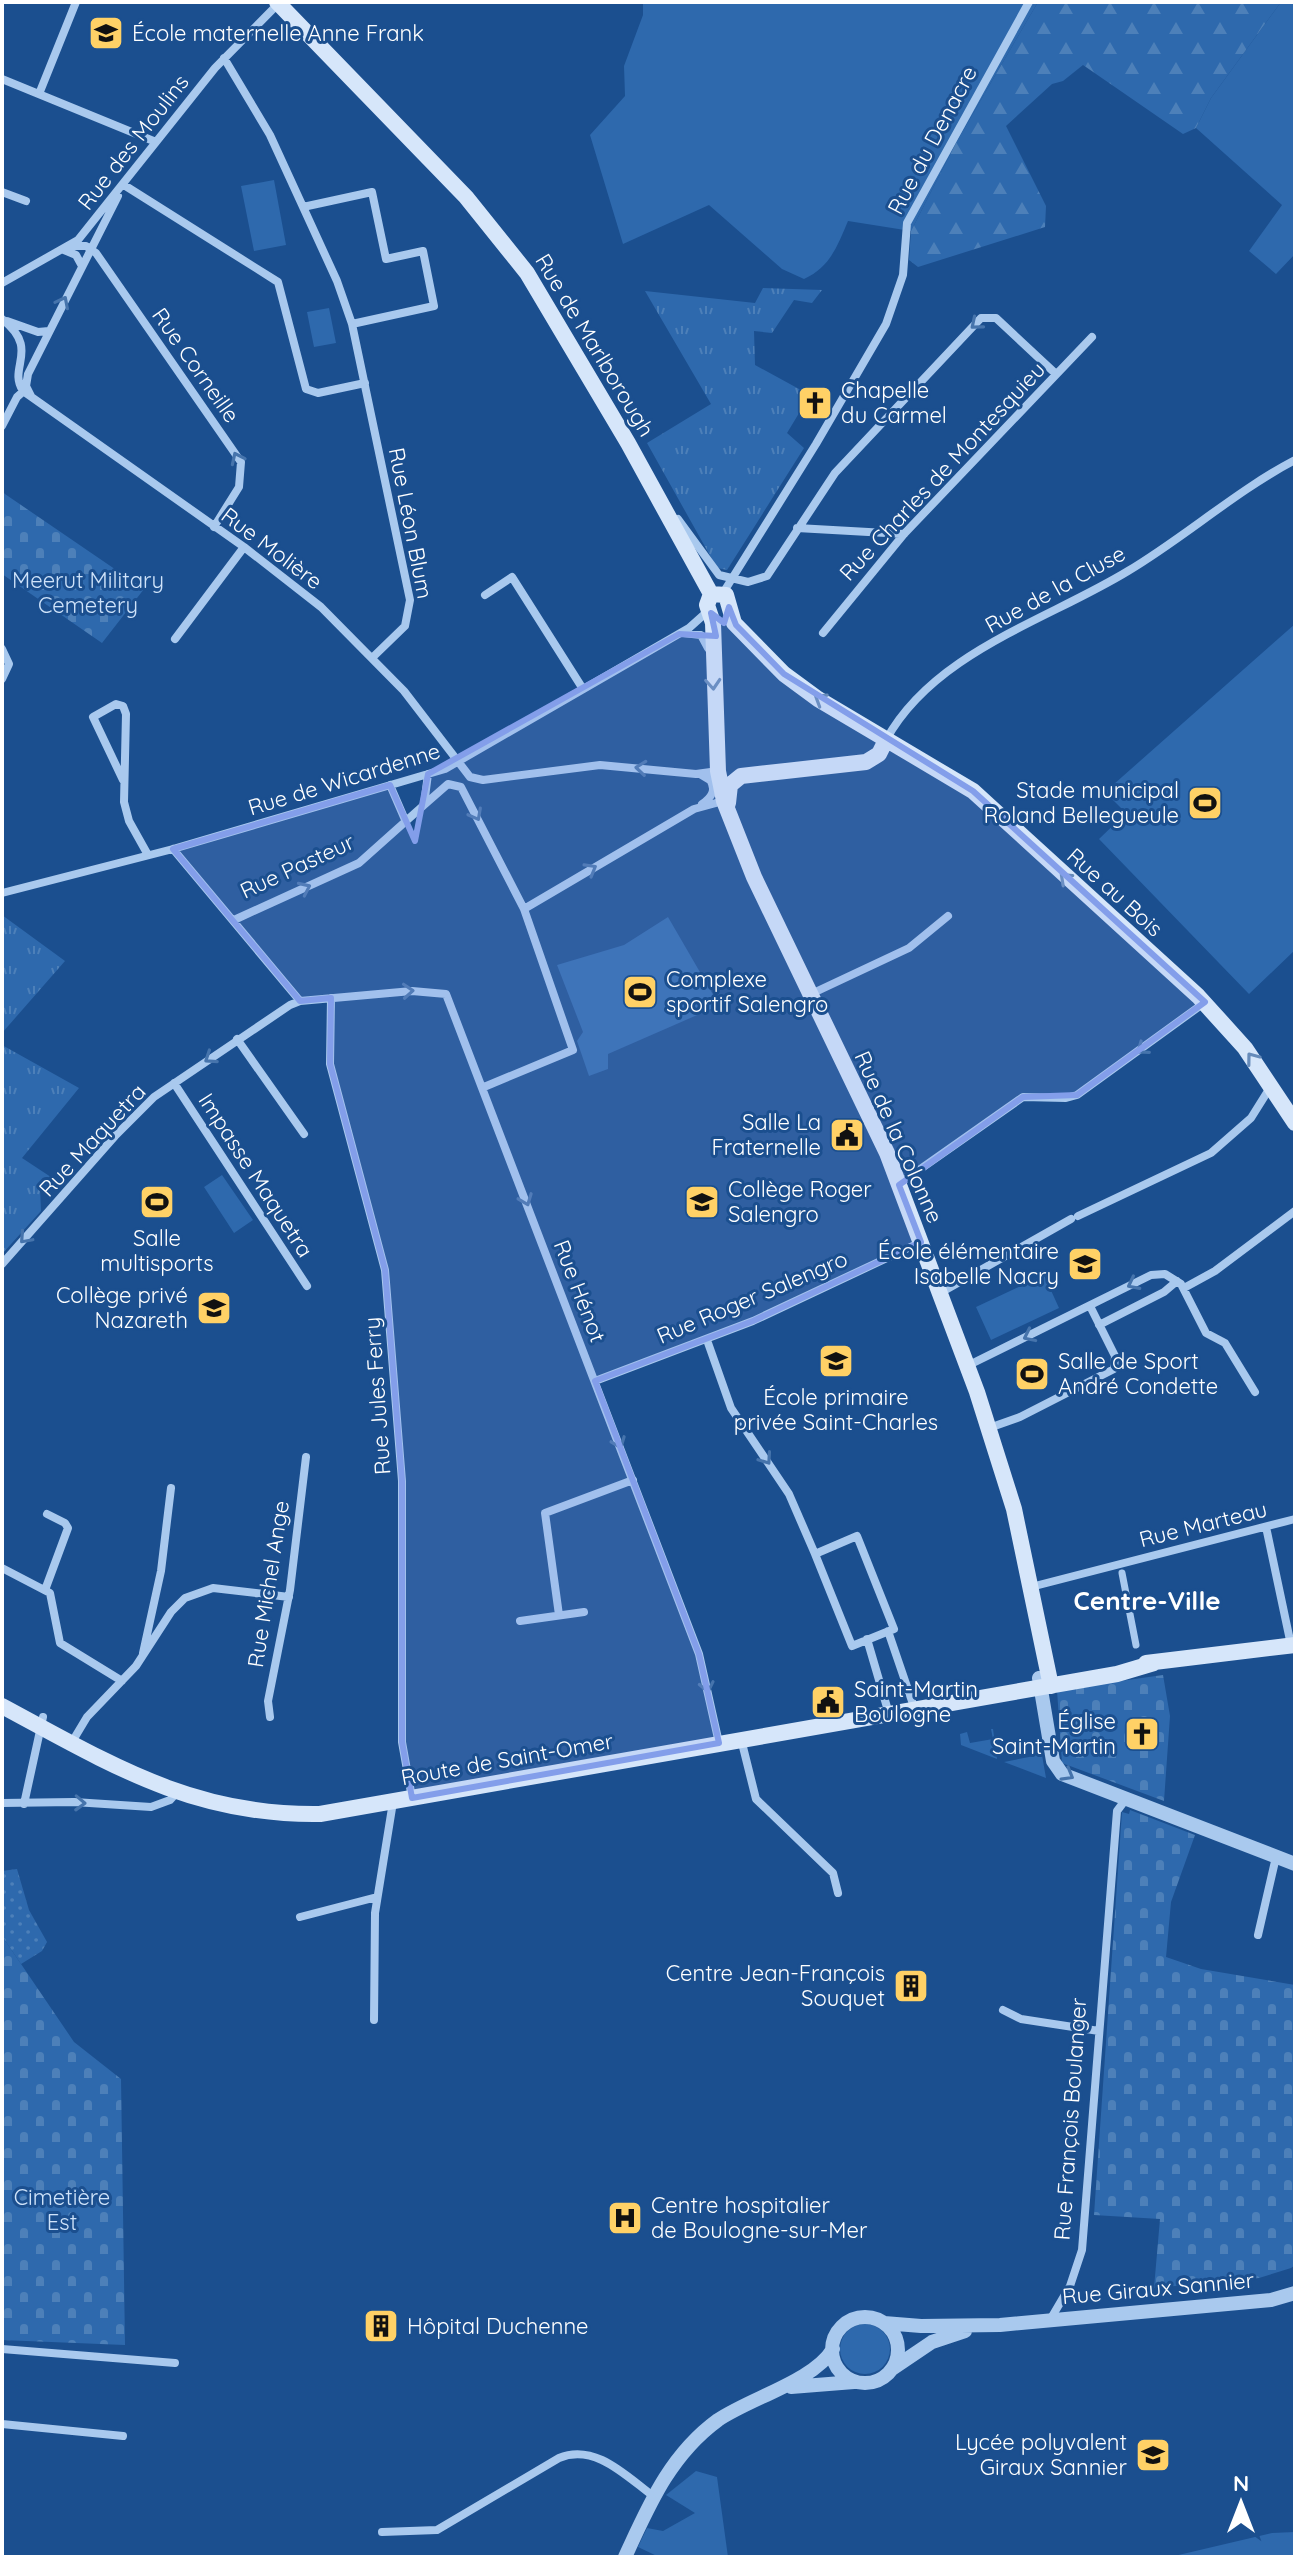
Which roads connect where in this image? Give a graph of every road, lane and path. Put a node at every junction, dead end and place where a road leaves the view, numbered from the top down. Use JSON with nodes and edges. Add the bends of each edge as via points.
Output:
{"nodes":[{"id":1,"x":76,"y":2,"type":"edge"},
{"id":2,"x":1029,"y":2,"type":"edge"},
{"id":3,"x":277,"y":3,"type":"edge"},
{"id":4,"x":224,"y":58,"type":"junction"},
{"id":5,"x":2,"y":79,"type":"edge"},
{"id":6,"x":39,"y":94,"type":"junction"},
{"id":7,"x":156,"y":142,"type":"junction"},
{"id":8,"x":124,"y":185,"type":"junction"},
{"id":9,"x":2,"y":192,"type":"edge"},
{"id":10,"x":26,"y":201,"type":"dead end"},
{"id":11,"x":303,"y":207,"type":"junction"},
{"id":12,"x":66,"y":248,"type":"junction"},
{"id":13,"x":90,"y":248,"type":"junction"},
{"id":14,"x":82,"y":266,"type":"junction"},
{"id":15,"x":2,"y":283,"type":"edge"},
{"id":16,"x":2,"y":319,"type":"edge"},
{"id":17,"x":352,"y":324,"type":"junction"},
{"id":18,"x":49,"y":331,"type":"junction"},
{"id":19,"x":1092,"y":337,"type":"dead end"},
{"id":20,"x":1056,"y":374,"type":"junction"},
{"id":21,"x":365,"y":383,"type":"junction"},
{"id":22,"x":27,"y":393,"type":"junction"},
{"id":23,"x":2,"y":426,"type":"edge"},
{"id":24,"x":1295,"y":460,"type":"edge"},
{"id":25,"x":652,"y":484,"type":"junction"},
{"id":26,"x":214,"y":527,"type":"junction"},
{"id":27,"x":797,"y":528,"type":"junction"},
{"id":28,"x":904,"y":534,"type":"junction"},
{"id":29,"x":244,"y":547,"type":"junction"},
{"id":30,"x":485,"y":595,"type":"dead end"},
{"id":31,"x":719,"y":599,"type":"junction"},
{"id":32,"x":823,"y":633,"type":"dead end"},
{"id":33,"x":679,"y":634,"type":"junction"},
{"id":34,"x":175,"y":639,"type":"dead end"},
{"id":35,"x":2,"y":649,"type":"edge"},
{"id":36,"x":711,"y":656,"type":"junction"},
{"id":37,"x":373,"y":657,"type":"junction"},
{"id":38,"x":2,"y":679,"type":"edge"},
{"id":39,"x":583,"y":689,"type":"junction"},
{"id":40,"x":886,"y":740,"type":"junction"},
{"id":41,"x":459,"y":762,"type":"junction"},
{"id":42,"x":718,"y":763,"type":"junction"},
{"id":43,"x":428,"y":774,"type":"junction"},
{"id":44,"x":700,"y":774,"type":"junction"},
{"id":45,"x":741,"y":776,"type":"junction"},
{"id":46,"x":123,"y":780,"type":"junction"},
{"id":47,"x":390,"y":785,"type":"junction"},
{"id":48,"x":727,"y":803,"type":"junction"},
{"id":49,"x":424,"y":805,"type":"junction"},
{"id":50,"x":694,"y":809,"type":"junction"},
{"id":51,"x":406,"y":822,"type":"junction"},
{"id":52,"x":173,"y":849,"type":"junction"},
{"id":53,"x":148,"y":855,"type":"junction"},
{"id":54,"x":2,"y":893,"type":"edge"},
{"id":55,"x":524,"y":909,"type":"junction"},
{"id":56,"x":948,"y":916,"type":"dead end"},
{"id":57,"x":234,"y":920,"type":"junction"},
{"id":58,"x":810,"y":994,"type":"junction"},
{"id":59,"x":331,"y":998,"type":"junction"},
{"id":60,"x":300,"y":1001,"type":"junction"},
{"id":61,"x":1205,"y":1002,"type":"junction"},
{"id":62,"x":237,"y":1039,"type":"junction"},
{"id":63,"x":174,"y":1083,"type":"junction"},
{"id":64,"x":1272,"y":1086,"type":"junction"},
{"id":65,"x":484,"y":1087,"type":"junction"},
{"id":66,"x":1295,"y":1123,"type":"edge"},
{"id":67,"x":304,"y":1134,"type":"dead end"},
{"id":68,"x":899,"y":1184,"type":"junction"},
{"id":69,"x":1295,"y":1211,"type":"edge"},
{"id":70,"x":921,"y":1242,"type":"junction"},
{"id":71,"x":2,"y":1264,"type":"edge"},
{"id":72,"x":1181,"y":1284,"type":"junction"},
{"id":73,"x":307,"y":1286,"type":"dead end"},
{"id":74,"x":940,"y":1293,"type":"junction"},
{"id":75,"x":1090,"y":1306,"type":"junction"},
{"id":76,"x":1099,"y":1325,"type":"junction"},
{"id":77,"x":707,"y":1340,"type":"junction"},
{"id":78,"x":967,"y":1366,"type":"junction"},
{"id":79,"x":595,"y":1381,"type":"junction"},
{"id":80,"x":1255,"y":1392,"type":"dead end"},
{"id":81,"x":989,"y":1428,"type":"junction"},
{"id":82,"x":306,"y":1457,"type":"dead end"},
{"id":83,"x":633,"y":1480,"type":"junction"},
{"id":84,"x":171,"y":1488,"type":"dead end"},
{"id":85,"x":47,"y":1514,"type":"dead end"},
{"id":86,"x":1295,"y":1519,"type":"edge"},
{"id":87,"x":1266,"y":1527,"type":"junction"},
{"id":88,"x":815,"y":1554,"type":"junction"},
{"id":89,"x":2,"y":1568,"type":"edge"},
{"id":90,"x":1122,"y":1568,"type":"junction"},
{"id":91,"x":1031,"y":1587,"type":"junction"},
{"id":92,"x":45,"y":1590,"type":"junction"},
{"id":93,"x":289,"y":1597,"type":"junction"},
{"id":94,"x":584,"y":1612,"type":"dead end"},
{"id":95,"x":559,"y":1615,"type":"junction"},
{"id":96,"x":520,"y":1621,"type":"dead end"},
{"id":97,"x":888,"y":1631,"type":"junction"},
{"id":98,"x":867,"y":1639,"type":"junction"},
{"id":99,"x":1136,"y":1645,"type":"dead end"},
{"id":100,"x":1293,"y":1646,"type":"edge"},
{"id":101,"x":142,"y":1658,"type":"junction"},
{"id":102,"x":122,"y":1681,"type":"junction"},
{"id":103,"x":1045,"y":1682,"type":"junction"},
{"id":104,"x":2,"y":1696,"type":"edge"},
{"id":105,"x":913,"y":1705,"type":"junction"},
{"id":106,"x":2,"y":1706,"type":"edge"},
{"id":107,"x":887,"y":1709,"type":"junction"},
{"id":108,"x":270,"y":1717,"type":"dead end"},
{"id":109,"x":42,"y":1721,"type":"junction"},
{"id":110,"x":74,"y":1738,"type":"junction"},
{"id":111,"x":741,"y":1739,"type":"junction"},
{"id":112,"x":719,"y":1743,"type":"junction"},
{"id":113,"x":175,"y":1794,"type":"junction"},
{"id":114,"x":412,"y":1798,"type":"junction"},
{"id":115,"x":1127,"y":1799,"type":"junction"},
{"id":116,"x":393,"y":1802,"type":"junction"},
{"id":117,"x":2,"y":1803,"type":"edge"},
{"id":118,"x":24,"y":1804,"type":"junction"},
{"id":119,"x":1276,"y":1857,"type":"junction"},
{"id":120,"x":1295,"y":1864,"type":"edge"},
{"id":121,"x":838,"y":1893,"type":"dead end"},
{"id":122,"x":377,"y":1897,"type":"junction"},
{"id":123,"x":300,"y":1917,"type":"dead end"},
{"id":124,"x":1258,"y":1935,"type":"dead end"},
{"id":125,"x":1003,"y":2010,"type":"dead end"},
{"id":126,"x":374,"y":2020,"type":"dead end"},
{"id":127,"x":1099,"y":2031,"type":"junction"},
{"id":128,"x":1295,"y":2293,"type":"edge"},
{"id":129,"x":1271,"y":2300,"type":"junction"},
{"id":130,"x":1295,"y":2303,"type":"edge"},
{"id":131,"x":1050,"y":2320,"type":"junction"},
{"id":132,"x":884,"y":2323,"type":"junction"},
{"id":133,"x":1000,"y":2325,"type":"junction"},
{"id":134,"x":2,"y":2349,"type":"edge"},
{"id":135,"x":833,"y":2349,"type":"junction"},
{"id":136,"x":175,"y":2363,"type":"dead end"},
{"id":137,"x":892,"y":2369,"type":"junction"},
{"id":138,"x":858,"y":2382,"type":"junction"},
{"id":139,"x":753,"y":2400,"type":"junction"},
{"id":140,"x":2,"y":2424,"type":"edge"},
{"id":141,"x":123,"y":2436,"type":"dead end"},
{"id":142,"x":653,"y":2496,"type":"junction"},
{"id":143,"x":382,"y":2532,"type":"dead end"},
{"id":144,"x":625,"y":2557,"type":"edge"}],
"edges":[{"from":1,"to":6,"type":"street"},
{"from":2,"to":31,"type":"street","name":"Rue du Denacre","via":[[907,223],[903,275],[886,324]]},
{"from":3,"to":4,"type":"street","name":"Rue des Moulins"},
{"from":3,"to":25,"type":"main road","name":"Rue de Marlborough","via":[[503,241],[552,309]]},
{"from":4,"to":7,"type":"street","name":"Rue des Moulins"},
{"from":4,"to":11,"type":"street","name":"Rue Léon Blum","via":[[267,128]]},
{"from":5,"to":6,"type":"street"},
{"from":6,"to":7,"type":"street"},
{"from":7,"to":8,"type":"street","name":"Rue des Moulins"},
{"from":8,"to":12,"type":"street","name":"Rue des Moulins"},
{"from":8,"to":13,"type":"street"},
{"from":8,"to":21,"type":"street","via":[[262,270],[283,289],[306,389],[318,393]]},
{"from":9,"to":10,"type":"street"},
{"from":11,"to":17,"type":"street","name":"Rue Léon Blum"},
{"from":11,"to":17,"type":"street","via":[[372,192],[386,259],[423,251],[434,306]]},
{"from":12,"to":13,"type":"street"},
{"from":12,"to":14,"type":"street"},
{"from":12,"to":15,"type":"street","name":"Rue des Moulins"},
{"from":13,"to":14,"type":"street"},
{"from":26,"to":13,"type":"street","name":"Rue Corneille","one_way":true,"via":[[239,487],[241,462]]},
{"from":18,"to":14,"type":"street","one_way":true},
{"from":16,"to":18,"type":"street"},
{"from":16,"to":22,"type":"street","via":[[22,345],[18,378]]},
{"from":17,"to":21,"type":"street","name":"Rue Léon Blum"},
{"from":18,"to":22,"type":"street","via":[[28,374]]},
{"from":19,"to":20,"type":"street","name":"Rue Charles de Montesquieu"},
{"from":20,"to":27,"type":"street","one_way":true,"via":[[996,318],[981,318],[835,473]]},
{"from":20,"to":28,"type":"street","name":"Rue Charles de Montesquieu"},
{"from":21,"to":37,"type":"street","name":"Rue Léon Blum","via":[[410,600],[405,626]]},
{"from":22,"to":23,"type":"street"},
{"from":22,"to":26,"type":"street","name":"Rue Molière"},
{"from":24,"to":40,"type":"street","name":"Rue de la Cluse","via":[[1132,569],[962,663],[897,722]]},
{"from":25,"to":31,"type":"main road","name":"Rue de Marlborough"},
{"from":25,"to":31,"type":"street","via":[[711,568]]},
{"from":26,"to":29,"type":"street","name":"Rue Molière"},
{"from":27,"to":28,"type":"street"},
{"from":27,"to":31,"type":"street","via":[[767,576]]},
{"from":28,"to":32,"type":"street","name":"Rue Charles de Montesquieu"},
{"from":29,"to":34,"type":"street"},
{"from":29,"to":37,"type":"street","name":"Rue Molière","via":[[321,607]]},
{"from":30,"to":39,"type":"street","via":[[512,577]]},
{"from":31,"to":33,"type":"street","name":"Rue de Wicardenne"},
{"from":31,"to":36,"type":"main road","name":"Rue de la Colonne"},
{"from":40,"to":31,"type":"main road","name":"Rue au Bois","one_way":true,"via":[[784,674],[736,625]]},
{"from":33,"to":36,"type":"street","via":[[699,633]]},
{"from":33,"to":39,"type":"street","name":"Rue de Wicardenne"},
{"from":35,"to":38,"type":"street","via":[[9,661]]},
{"from":36,"to":42,"type":"main road","name":"Rue de la Colonne","one_way":true},
{"from":37,"to":41,"type":"street","name":"Rue Molière"},
{"from":39,"to":41,"type":"street","name":"Rue de Wicardenne"},
{"from":40,"to":45,"type":"main road","via":[[879,754],[866,762]]},
{"from":61,"to":40,"type":"main road","name":"Rue au Bois","one_way":true,"via":[[973,791]]},
{"from":41,"to":43,"type":"street","name":"Rue de Wicardenne"},
{"from":44,"to":41,"type":"street","one_way":true,"via":[[600,765],[479,780]]},
{"from":42,"to":44,"type":"street"},
{"from":42,"to":45,"type":"street"},
{"from":42,"to":48,"type":"main road","name":"Rue de la Colonne"},
{"from":43,"to":47,"type":"street","name":"Rue de Wicardenne"},
{"from":43,"to":49,"type":"street"},
{"from":44,"to":50,"type":"street","via":[[714,790]]},
{"from":45,"to":48,"type":"main road","via":[[730,785]]},
{"from":46,"to":46,"type":"street","via":[[126,714],[116,704],[93,717]]},
{"from":46,"to":53,"type":"street","via":[[127,817]]},
{"from":47,"to":51,"type":"street"},
{"from":47,"to":52,"type":"street","name":"Rue de Wicardenne"},
{"from":48,"to":50,"type":"street"},
{"from":48,"to":58,"type":"main road","name":"Rue de la Colonne","via":[[754,877]]},
{"from":49,"to":51,"type":"street","name":"Rue Pasteur"},
{"from":49,"to":55,"type":"street","name":"Rue Pasteur","one_way":true,"via":[[445,786],[460,785]]},
{"from":55,"to":50,"type":"street","one_way":true},
{"from":57,"to":51,"type":"street","name":"Rue Pasteur","one_way":true,"via":[[359,863]]},
{"from":52,"to":53,"type":"street","name":"Rue de Wicardenne"},
{"from":52,"to":57,"type":"street"},
{"from":53,"to":54,"type":"street","name":"Rue de Wicardenne"},
{"from":55,"to":65,"type":"street","via":[[573,1050]]},
{"from":56,"to":58,"type":"street","via":[[909,948]]},
{"from":57,"to":60,"type":"street"},
{"from":58,"to":68,"type":"main road","name":"Rue de la Colonne"},
{"from":59,"to":60,"type":"street","name":"Rue Hénot"},
{"from":59,"to":65,"type":"street","name":"Rue Hénot","one_way":true,"via":[[412,991],[446,994]]},
{"from":59,"to":114,"type":"street","name":"Rue Jules Ferry","via":[[330,1064],[384,1264],[402,1481],[402,1735]]},
{"from":60,"to":62,"type":"street","name":"Rue Maquetra"},
{"from":64,"to":61,"type":"main road","name":"Rue au Bois","one_way":true},
{"from":61,"to":68,"type":"street","one_way":true,"via":[[1077,1095],[1023,1097]]},
{"from":62,"to":63,"type":"street","name":"Rue Maquetra","one_way":true},
{"from":62,"to":67,"type":"street"},
{"from":63,"to":71,"type":"street","name":"Rue Maquetra","one_way":true,"via":[[115,1136]]},
{"from":63,"to":73,"type":"street","name":"Impasse Maquetra"},
{"from":64,"to":66,"type":"main road","name":"Rue au Bois"},
{"from":64,"to":74,"type":"street","via":[[1251,1118],[1211,1153],[1074,1218]]},
{"from":65,"to":79,"type":"street","name":"Rue Hénot","one_way":true},
{"from":68,"to":70,"type":"main road","name":"Rue de la Colonne"},
{"from":69,"to":72,"type":"street","via":[[1215,1271]]},
{"from":70,"to":74,"type":"main road","name":"Rue de la Colonne"},
{"from":70,"to":77,"type":"street","name":"Rue Roger Salengro"},
{"from":72,"to":75,"type":"street","one_way":true,"via":[[1165,1274],[1151,1275]]},
{"from":72,"to":76,"type":"street"},
{"from":72,"to":80,"type":"street","via":[[1206,1333],[1225,1343]]},
{"from":74,"to":78,"type":"main road","name":"Rue de la Colonne"},
{"from":75,"to":76,"type":"street"},
{"from":75,"to":78,"type":"street","one_way":true},
{"from":76,"to":81,"type":"street","via":[[1115,1359],[1111,1372]]},
{"from":77,"to":79,"type":"street","name":"Rue Roger Salengro"},
{"from":77,"to":88,"type":"street","one_way":true,"via":[[731,1408],[789,1494]]},
{"from":78,"to":81,"type":"main road","name":"Rue de la Colonne"},
{"from":79,"to":83,"type":"street","name":"Rue Hénot","one_way":true},
{"from":81,"to":91,"type":"main road","name":"Rue de la Colonne"},
{"from":82,"to":93,"type":"street","name":"Rue Michel Ange"},
{"from":83,"to":95,"type":"street","via":[[545,1513]]},
{"from":83,"to":112,"type":"street","name":"Rue Hénot","one_way":true,"via":[[699,1654]]},
{"from":84,"to":101,"type":"street","via":[[161,1571]]},
{"from":85,"to":92,"type":"street","via":[[68,1528]]},
{"from":86,"to":87,"type":"street","name":"Rue Marteau"},
{"from":87,"to":90,"type":"street","name":"Rue Marteau"},
{"from":87,"to":100,"type":"street"},
{"from":88,"to":97,"type":"street","via":[[857,1536],[894,1629]]},
{"from":88,"to":98,"type":"street","via":[[852,1646]]},
{"from":89,"to":92,"type":"street"},
{"from":90,"to":91,"type":"street","name":"Rue Marteau"},
{"from":90,"to":99,"type":"street"},
{"from":91,"to":103,"type":"main road","name":"Rue de la Colonne"},
{"from":92,"to":102,"type":"street","via":[[53,1601],[60,1643]]},
{"from":93,"to":101,"type":"street","via":[[218,1588],[196,1592],[175,1607]]},
{"from":93,"to":108,"type":"street","name":"Rue Michel Ange","via":[[269,1696]]},
{"from":94,"to":95,"type":"street"},
{"from":95,"to":96,"type":"street"},
{"from":97,"to":98,"type":"street"},
{"from":97,"to":105,"type":"street"},
{"from":98,"to":107,"type":"street"},
{"from":100,"to":103,"type":"main road","name":"Route de Saint-Omer","via":[[1119,1664]]},
{"from":101,"to":102,"type":"street"},
{"from":102,"to":110,"type":"street"},
{"from":103,"to":105,"type":"main road","name":"Route de Saint-Omer"},
{"from":103,"to":115,"type":"street","one_way":true,"via":[[1058,1771]]},
{"from":104,"to":109,"type":"main road","name":"Route de Saint-Omer"},
{"from":105,"to":107,"type":"main road","name":"Route de Saint-Omer"},
{"from":106,"to":109,"type":"main road"},
{"from":107,"to":111,"type":"main road","name":"Route de Saint-Omer"},
{"from":109,"to":110,"type":"main road","name":"Route de Saint-Omer"},
{"from":109,"to":118,"type":"street"},
{"from":110,"to":113,"type":"main road","name":"Route de Saint-Omer"},
{"from":111,"to":112,"type":"main road","name":"Route de Saint-Omer"},
{"from":111,"to":121,"type":"street","via":[[756,1799],[833,1873]]},
{"from":112,"to":114,"type":"main road","name":"Route de Saint-Omer"},
{"from":113,"to":116,"type":"main road","name":"Route de Saint-Omer","via":[[310,1814]]},
{"from":118,"to":113,"type":"street","one_way":true,"via":[[151,1807]]},
{"from":114,"to":116,"type":"main road","name":"Route de Saint-Omer"},
{"from":115,"to":119,"type":"street"},
{"from":115,"to":127,"type":"street","name":"Rue François Boulanger","via":[[1117,1811]]},
{"from":116,"to":122,"type":"street"},
{"from":117,"to":118,"type":"street"},
{"from":119,"to":120,"type":"street"},
{"from":119,"to":124,"type":"street"},
{"from":122,"to":123,"type":"street"},
{"from":122,"to":126,"type":"street"},
{"from":125,"to":127,"type":"street","via":[[1021,2019]]},
{"from":127,"to":131,"type":"street","name":"Rue François Boulanger","via":[[1082,2250],[1070,2286]]},
{"from":128,"to":129,"type":"street","name":"Rue Giraux Sannier"},
{"from":129,"to":130,"type":"street","name":"Rue Giraux Sannier"},
{"from":129,"to":131,"type":"street","name":"Rue Giraux Sannier"},
{"from":131,"to":133,"type":"street"},
{"from":132,"to":133,"type":"street"},
{"from":132,"to":135,"type":"street","via":[[868,2317],[851,2320],[839,2330]]},
{"from":132,"to":137,"type":"street","via":[[898,2345]]},
{"from":133,"to":137,"type":"street","via":[[943,2337]]},
{"from":134,"to":136,"type":"street"},
{"from":135,"to":138,"type":"street","via":[[840,2371]]},
{"from":135,"to":139,"type":"street","via":[[820,2366]]},
{"from":137,"to":138,"type":"street","via":[[875,2381]]},
{"from":138,"to":139,"type":"street","via":[[809,2383]]},
{"from":139,"to":142,"type":"street","via":[[694,2440]]},
{"from":140,"to":141,"type":"street"},
{"from":142,"to":143,"type":"street","via":[[601,2459],[571,2454],[437,2530]]},
{"from":142,"to":144,"type":"street"}]}
